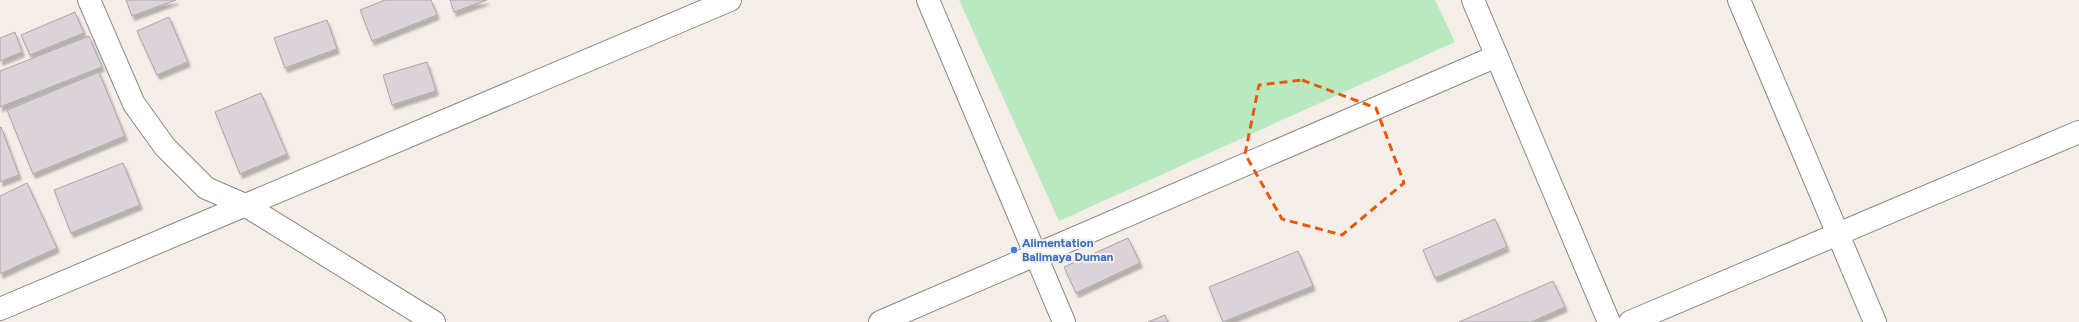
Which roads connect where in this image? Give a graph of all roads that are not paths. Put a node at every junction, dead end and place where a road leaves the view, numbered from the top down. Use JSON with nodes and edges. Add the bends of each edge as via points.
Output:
{"nodes":[{"id":1,"x":89,"y":0,"type":"edge"},
{"id":2,"x":730,"y":0,"type":"edge"},
{"id":3,"x":928,"y":0,"type":"edge"},
{"id":4,"x":1473,"y":0,"type":"edge"},
{"id":5,"x":1739,"y":0,"type":"edge"},
{"id":6,"x":1497,"y":56,"type":"junction"},
{"id":7,"x":2079,"y":132,"type":"edge"},
{"id":8,"x":245,"y":205,"type":"junction"},
{"id":9,"x":1838,"y":234,"type":"junction"},
{"id":10,"x":1036,"y":256,"type":"junction"},
{"id":11,"x":0,"y":309,"type":"edge"},
{"id":12,"x":0,"y":318,"type":"edge"},
{"id":13,"x":6,"y":322,"type":"edge"},
{"id":14,"x":434,"y":322,"type":"edge"},
{"id":15,"x":880,"y":322,"type":"edge"},
{"id":16,"x":1064,"y":322,"type":"edge"},
{"id":17,"x":1609,"y":322,"type":"edge"},
{"id":18,"x":1630,"y":322,"type":"edge"},
{"id":19,"x":1875,"y":322,"type":"edge"}],
"edges":[{"from":1,"to":8,"type":"street","via":[[134,104],[165,147],[206,188]]},
{"from":2,"to":8,"type":"street"},
{"from":3,"to":10,"type":"street"},
{"from":4,"to":6,"type":"street"},
{"from":5,"to":9,"type":"street"},
{"from":6,"to":10,"type":"street"},
{"from":6,"to":17,"type":"street"},
{"from":7,"to":9,"type":"street"},
{"from":8,"to":11,"type":"street"},
{"from":8,"to":14,"type":"street"},
{"from":9,"to":18,"type":"street"},
{"from":9,"to":19,"type":"street"},
{"from":10,"to":15,"type":"street"},
{"from":10,"to":16,"type":"street"},
{"from":12,"to":13,"type":"street"}]}
